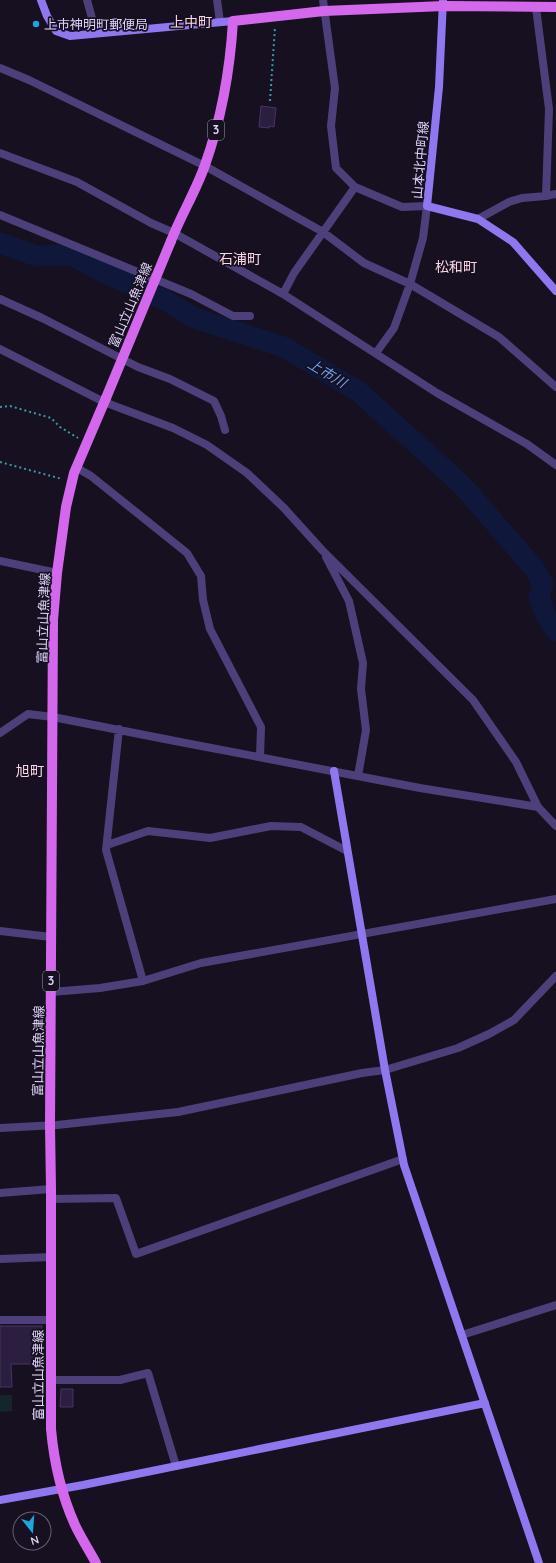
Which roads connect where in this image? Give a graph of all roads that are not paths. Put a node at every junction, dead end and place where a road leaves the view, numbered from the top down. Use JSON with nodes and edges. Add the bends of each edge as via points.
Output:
{"nodes":[{"id":1,"x":41,"y":0,"type":"edge"},
{"id":2,"x":87,"y":0,"type":"edge"},
{"id":3,"x":217,"y":0,"type":"edge"},
{"id":4,"x":323,"y":0,"type":"edge"},
{"id":5,"x":443,"y":3,"type":"edge"},
{"id":6,"x":525,"y":4,"type":"edge"},
{"id":7,"x":556,"y":7,"type":"edge"},
{"id":8,"x":536,"y":8,"type":"junction"},
{"id":9,"x":324,"y":11,"type":"junction"},
{"id":10,"x":233,"y":21,"type":"junction"},
{"id":11,"x":220,"y":22,"type":"junction"},
{"id":12,"x":96,"y":33,"type":"junction"},
{"id":13,"x":0,"y":68,"type":"edge"},
{"id":14,"x":0,"y":153,"type":"edge"},
{"id":15,"x":204,"y":166,"type":"junction"},
{"id":16,"x":355,"y":187,"type":"junction"},
{"id":17,"x":556,"y":194,"type":"edge"},
{"id":18,"x":546,"y":196,"type":"junction"},
{"id":19,"x":427,"y":206,"type":"junction"},
{"id":20,"x":0,"y":215,"type":"edge"},
{"id":21,"x":478,"y":219,"type":"junction"},
{"id":22,"x":323,"y":232,"type":"junction"},
{"id":23,"x":173,"y":237,"type":"junction"},
{"id":24,"x":410,"y":284,"type":"junction"},
{"id":25,"x":556,"y":291,"type":"edge"},
{"id":26,"x":283,"y":294,"type":"junction"},
{"id":27,"x":0,"y":299,"type":"edge"},
{"id":28,"x":250,"y":316,"type":"dead end"},
{"id":29,"x":0,"y":349,"type":"edge"},
{"id":30,"x":376,"y":353,"type":"junction"},
{"id":31,"x":556,"y":387,"type":"edge"},
{"id":32,"x":105,"y":400,"type":"junction"},
{"id":33,"x":224,"y":430,"type":"dead end"},
{"id":34,"x":556,"y":466,"type":"edge"},
{"id":35,"x":77,"y":468,"type":"junction"},
{"id":36,"x":322,"y":550,"type":"junction"},
{"id":37,"x":0,"y":560,"type":"edge"},
{"id":38,"x":57,"y":573,"type":"junction"},
{"id":39,"x":53,"y":716,"type":"junction"},
{"id":40,"x":119,"y":729,"type":"junction"},
{"id":41,"x":0,"y":733,"type":"edge"},
{"id":42,"x":260,"y":757,"type":"junction"},
{"id":43,"x":334,"y":771,"type":"junction"},
{"id":44,"x":358,"y":776,"type":"junction"},
{"id":45,"x":538,"y":807,"type":"junction"},
{"id":46,"x":556,"y":826,"type":"edge"},
{"id":47,"x":107,"y":845,"type":"junction"},
{"id":48,"x":347,"y":851,"type":"junction"},
{"id":49,"x":556,"y":899,"type":"edge"},
{"id":50,"x":0,"y":931,"type":"edge"},
{"id":51,"x":362,"y":934,"type":"junction"},
{"id":52,"x":51,"y":937,"type":"junction"},
{"id":53,"x":556,"y":976,"type":"edge"},
{"id":54,"x":143,"y":981,"type":"junction"},
{"id":55,"x":51,"y":992,"type":"junction"},
{"id":56,"x":385,"y":1070,"type":"junction"},
{"id":57,"x":50,"y":1126,"type":"junction"},
{"id":58,"x":0,"y":1128,"type":"edge"},
{"id":59,"x":403,"y":1159,"type":"junction"},
{"id":60,"x":0,"y":1193,"type":"edge"},
{"id":61,"x":51,"y":1194,"type":"junction"},
{"id":62,"x":51,"y":1257,"type":"junction"},
{"id":63,"x":0,"y":1259,"type":"edge"},
{"id":64,"x":556,"y":1305,"type":"edge"},
{"id":65,"x":0,"y":1320,"type":"edge"},
{"id":66,"x":51,"y":1320,"type":"junction"},
{"id":67,"x":462,"y":1335,"type":"junction"},
{"id":68,"x":51,"y":1380,"type":"junction"},
{"id":69,"x":485,"y":1402,"type":"junction"},
{"id":70,"x":176,"y":1466,"type":"junction"},
{"id":71,"x":62,"y":1489,"type":"junction"},
{"id":72,"x":0,"y":1500,"type":"edge"},
{"id":73,"x":96,"y":1563,"type":"edge"},
{"id":74,"x":539,"y":1563,"type":"edge"}],
"edges":[{"from":1,"to":12,"type":"street","via":[[56,31],[70,36]]},
{"from":2,"to":12,"type":"street"},
{"from":3,"to":11,"type":"street"},
{"from":4,"to":9,"type":"street"},
{"from":5,"to":6,"type":"main road"},
{"from":5,"to":9,"type":"main road"},
{"from":5,"to":19,"type":"street","name":"山本北中町線","via":[[439,87]]},
{"from":6,"to":8,"type":"main road"},
{"from":7,"to":8,"type":"main road"},
{"from":8,"to":18,"type":"street","via":[[549,109]]},
{"from":9,"to":10,"type":"main road"},
{"from":9,"to":16,"type":"street","via":[[335,88],[331,126],[336,168]]},
{"from":10,"to":11,"type":"street"},
{"from":10,"to":15,"type":"main road","name":"富山立山魚津線","number":"3","via":[[221,114]]},
{"from":11,"to":12,"type":"street"},
{"from":13,"to":15,"type":"street"},
{"from":14,"to":23,"type":"street","via":[[77,182]]},
{"from":15,"to":22,"type":"street"},
{"from":15,"to":23,"type":"main road","name":"富山立山魚津線","number":"3"},
{"from":16,"to":19,"type":"street","via":[[402,207]]},
{"from":16,"to":22,"type":"street"},
{"from":17,"to":18,"type":"street"},
{"from":18,"to":21,"type":"street","via":[[509,202]]},
{"from":19,"to":21,"type":"street","name":"山本北中町線"},
{"from":19,"to":24,"type":"street","via":[[423,238]]},
{"from":20,"to":28,"type":"street","via":[[191,294],[233,316]]},
{"from":21,"to":25,"type":"street","name":"山本北中町線","via":[[513,242]]},
{"from":22,"to":24,"type":"street","via":[[364,263]]},
{"from":22,"to":26,"type":"street"},
{"from":23,"to":26,"type":"street"},
{"from":23,"to":32,"type":"main road","name":"富山立山魚津線","number":"3","bridge":true},
{"from":24,"to":30,"type":"street","via":[[394,328]]},
{"from":24,"to":31,"type":"street","via":[[500,337]]},
{"from":26,"to":30,"type":"street"},
{"from":27,"to":33,"type":"street","via":[[138,368],[170,379],[214,401]]},
{"from":29,"to":32,"type":"street"},
{"from":30,"to":34,"type":"street","via":[[437,393],[527,444]]},
{"from":32,"to":35,"type":"main road","name":"富山立山魚津線","number":"3"},
{"from":32,"to":36,"type":"street","via":[[207,445],[247,472]]},
{"from":35,"to":38,"type":"main road","name":"富山立山魚津線","number":"3","via":[[66,507]]},
{"from":35,"to":42,"type":"street","via":[[91,476],[187,553],[201,576],[210,630],[261,727]]},
{"from":36,"to":44,"type":"street","via":[[349,601],[363,662],[361,689],[366,730]]},
{"from":36,"to":45,"type":"street","via":[[473,700],[516,762]]},
{"from":37,"to":38,"type":"street"},
{"from":38,"to":39,"type":"main road","name":"富山立山魚津線","number":"3"},
{"from":39,"to":40,"type":"street"},
{"from":39,"to":41,"type":"street","via":[[28,714]]},
{"from":39,"to":52,"type":"main road","name":"富山立山魚津線","number":"3"},
{"from":40,"to":42,"type":"street"},
{"from":40,"to":47,"type":"street"},
{"from":42,"to":43,"type":"street"},
{"from":43,"to":44,"type":"street"},
{"from":43,"to":48,"type":"street"},
{"from":44,"to":45,"type":"street"},
{"from":45,"to":46,"type":"street"},
{"from":47,"to":48,"type":"street","via":[[148,831],[210,838],[271,826],[301,828]]},
{"from":47,"to":54,"type":"street","via":[[106,850]]},
{"from":48,"to":51,"type":"street"},
{"from":49,"to":51,"type":"street"},
{"from":50,"to":52,"type":"street"},
{"from":51,"to":54,"type":"street","via":[[201,963]]},
{"from":51,"to":56,"type":"street"},
{"from":52,"to":55,"type":"main road","name":"富山立山魚津線","number":"3"},
{"from":53,"to":56,"type":"street","via":[[514,1020],[489,1034],[458,1048]]},
{"from":54,"to":55,"type":"street"},
{"from":55,"to":57,"type":"main road","name":"富山立山魚津線","number":"3"},
{"from":56,"to":57,"type":"street","via":[[178,1112]]},
{"from":56,"to":59,"type":"street"},
{"from":57,"to":58,"type":"street"},
{"from":57,"to":61,"type":"main road","name":"富山立山魚津線","number":"3"},
{"from":59,"to":61,"type":"street","via":[[136,1254],[116,1198]]},
{"from":59,"to":67,"type":"street"},
{"from":60,"to":61,"type":"street"},
{"from":61,"to":62,"type":"main road","name":"富山立山魚津線","number":"3"},
{"from":62,"to":63,"type":"street"},
{"from":62,"to":66,"type":"main road","name":"富山立山魚津線","number":"3"},
{"from":64,"to":67,"type":"street"},
{"from":65,"to":66,"type":"street"},
{"from":66,"to":68,"type":"main road","name":"富山立山魚津線","number":"3"},
{"from":67,"to":69,"type":"street"},
{"from":68,"to":70,"type":"street","via":[[120,1380],[148,1373]]},
{"from":68,"to":71,"type":"main road","name":"富山立山魚津線","number":"3","via":[[54,1460]]},
{"from":69,"to":70,"type":"street"},
{"from":69,"to":74,"type":"street"},
{"from":70,"to":71,"type":"street"},
{"from":71,"to":72,"type":"street"},
{"from":71,"to":73,"type":"main road","name":"富山立山魚津線","number":"3","via":[[75,1525]]}]}
